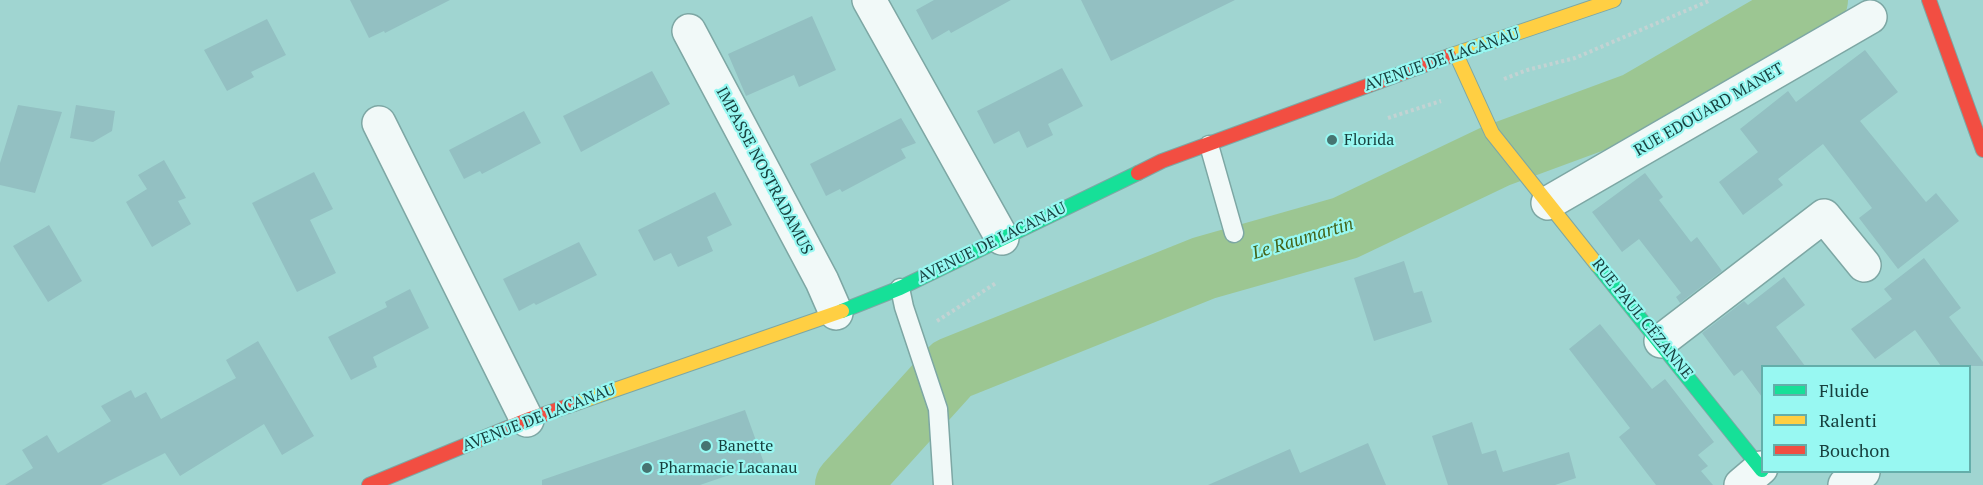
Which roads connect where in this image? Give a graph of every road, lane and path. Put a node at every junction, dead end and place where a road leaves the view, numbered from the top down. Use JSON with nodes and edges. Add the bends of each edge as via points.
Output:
{"nodes":[{"id":1,"x":869,"y":0,"type":"edge"},
{"id":2,"x":1614,"y":0,"type":"edge"},
{"id":3,"x":1711,"y":0,"type":"edge"},
{"id":4,"x":1929,"y":0,"type":"edge"},
{"id":5,"x":1870,"y":17,"type":"dead end"},
{"id":6,"x":689,"y":31,"type":"dead end"},
{"id":7,"x":1456,"y":54,"type":"junction"},
{"id":8,"x":1501,"y":80,"type":"dead end"},
{"id":9,"x":379,"y":123,"type":"dead end"},
{"id":10,"x":1209,"y":145,"type":"junction"},
{"id":11,"x":1983,"y":150,"type":"edge"},
{"id":12,"x":1548,"y":203,"type":"junction"},
{"id":13,"x":1234,"y":233,"type":"dead end"},
{"id":14,"x":1002,"y":238,"type":"junction"},
{"id":15,"x":1864,"y":266,"type":"dead end"},
{"id":16,"x":900,"y":288,"type":"junction"},
{"id":17,"x":836,"y":313,"type":"junction"},
{"id":18,"x":1661,"y":341,"type":"junction"},
{"id":19,"x":527,"y":420,"type":"junction"},
{"id":20,"x":1860,"y":473,"type":"edge"},
{"id":21,"x":1760,"y":476,"type":"edge"},
{"id":22,"x":369,"y":485,"type":"edge"},
{"id":23,"x":943,"y":485,"type":"edge"},
{"id":24,"x":1845,"y":485,"type":"edge"}],
"edges":[{"from":1,"to":14,"type":"street"},
{"from":2,"to":7,"type":"street","name":"AVENUE DE LACANAU"},
{"from":3,"to":8,"type":"path","via":[[1575,57]]},
{"from":4,"to":11,"type":"street"},
{"from":5,"to":12,"type":"street","name":"RUE EDOUARD MANET"},
{"from":6,"to":17,"type":"street","name":"IMPASSE NOSTRADAMUS"},
{"from":7,"to":10,"type":"street","name":"AVENUE DE LACANAU"},
{"from":7,"to":12,"type":"street","name":"RUE PAUL CÉZANNE","via":[[1492,133]]},
{"from":9,"to":19,"type":"street"},
{"from":10,"to":13,"type":"lane"},
{"from":10,"to":14,"type":"street","name":"AVENUE DE LACANAU","via":[[1162,161]]},
{"from":12,"to":18,"type":"street","name":"RUE PAUL CÉZANNE"},
{"from":14,"to":16,"type":"street","name":"AVENUE DE LACANAU"},
{"from":15,"to":18,"type":"street","via":[[1824,216]]},
{"from":16,"to":17,"type":"street","name":"AVENUE DE LACANAU"},
{"from":16,"to":23,"type":"lane","via":[[938,409]]},
{"from":17,"to":19,"type":"street","name":"AVENUE DE LACANAU"},
{"from":18,"to":21,"type":"street","name":"RUE PAUL CÉZANNE"},
{"from":19,"to":22,"type":"street","name":"AVENUE DE LACANAU"},
{"from":20,"to":24,"type":"street"}]}
